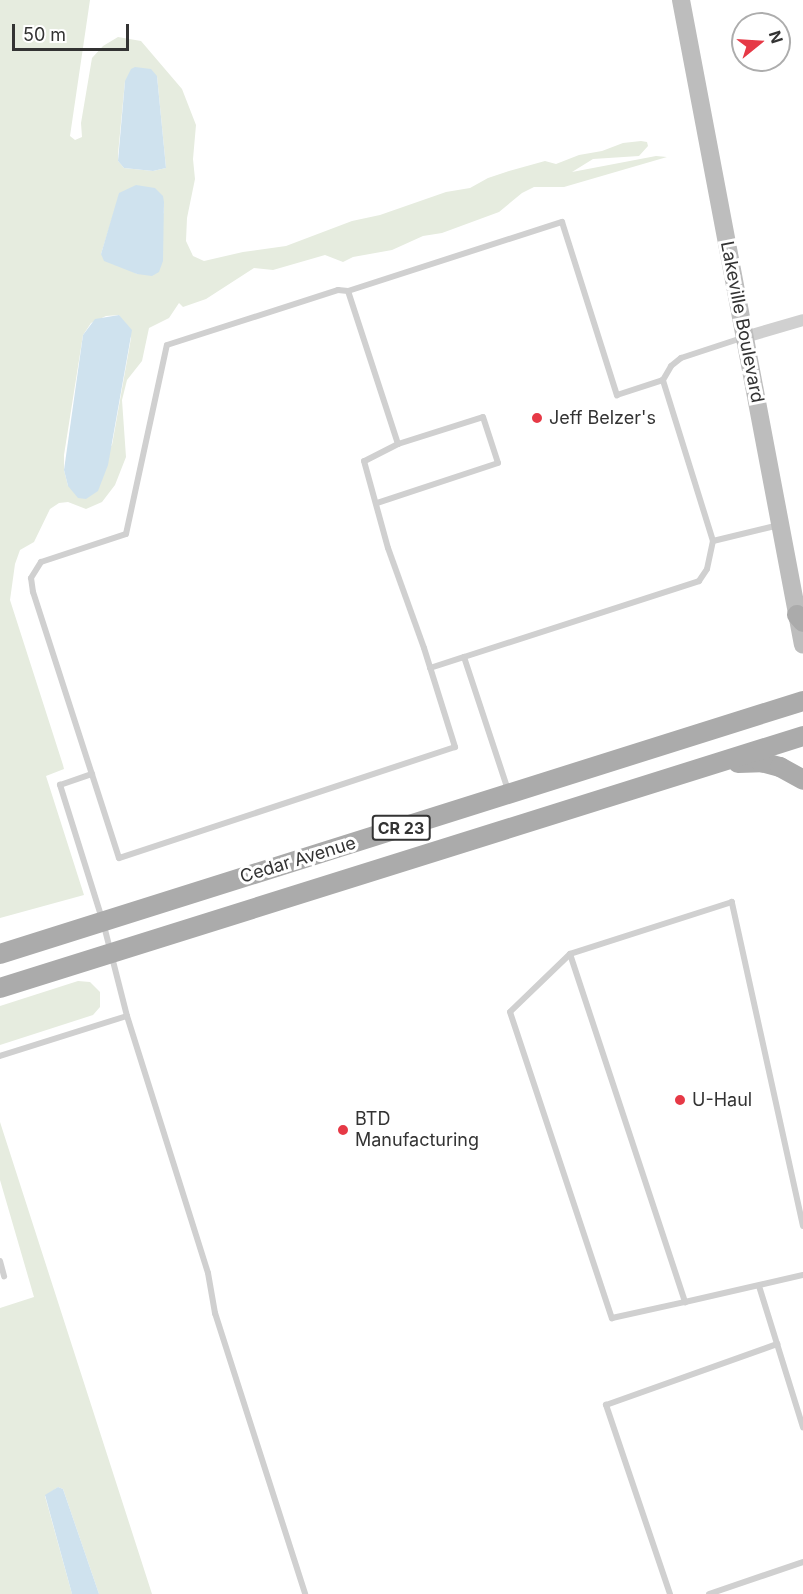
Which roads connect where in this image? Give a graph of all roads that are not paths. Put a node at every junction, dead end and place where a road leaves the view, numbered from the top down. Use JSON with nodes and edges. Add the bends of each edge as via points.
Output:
{"nodes":[{"id":1,"x":681,"y":0,"type":"edge"},
{"id":2,"x":348,"y":291,"type":"junction"},
{"id":3,"x":803,"y":320,"type":"edge"},
{"id":4,"x":745,"y":337,"type":"junction"},
{"id":5,"x":663,"y":380,"type":"junction"},
{"id":6,"x":398,"y":444,"type":"junction"},
{"id":7,"x":377,"y":503,"type":"junction"},
{"id":8,"x":781,"y":525,"type":"junction"},
{"id":9,"x":713,"y":540,"type":"junction"},
{"id":10,"x":800,"y":618,"type":"edge"},
{"id":11,"x":803,"y":645,"type":"edge"},
{"id":12,"x":464,"y":657,"type":"junction"},
{"id":13,"x":430,"y":668,"type":"junction"},
{"id":14,"x":803,"y":701,"type":"edge"},
{"id":15,"x":803,"y":736,"type":"edge"},
{"id":16,"x":714,"y":764,"type":"junction"},
{"id":17,"x":92,"y":774,"type":"junction"},
{"id":18,"x":803,"y":780,"type":"edge"},
{"id":19,"x":509,"y":794,"type":"junction"},
{"id":20,"x":102,"y":922,"type":"junction"},
{"id":21,"x":109,"y":953,"type":"junction"},
{"id":22,"x":0,"y":954,"type":"edge"},
{"id":23,"x":570,"y":954,"type":"junction"},
{"id":24,"x":0,"y":988,"type":"edge"},
{"id":25,"x":127,"y":1016,"type":"junction"},
{"id":26,"x":0,"y":1056,"type":"edge"},
{"id":27,"x":803,"y":1226,"type":"edge"},
{"id":28,"x":0,"y":1261,"type":"edge"},
{"id":29,"x":4,"y":1275,"type":"dead end"},
{"id":30,"x":803,"y":1275,"type":"edge"},
{"id":31,"x":759,"y":1286,"type":"junction"},
{"id":32,"x":685,"y":1302,"type":"junction"},
{"id":33,"x":777,"y":1344,"type":"junction"},
{"id":34,"x":803,"y":1426,"type":"edge"},
{"id":35,"x":803,"y":1562,"type":"edge"},
{"id":36,"x":306,"y":1594,"type":"edge"},
{"id":37,"x":670,"y":1594,"type":"edge"},
{"id":38,"x":709,"y":1594,"type":"edge"}],
"edges":[{"from":1,"to":4,"type":"street","name":"Lakeville Boulevard"},
{"from":2,"to":5,"type":"lane","via":[[562,222],[617,395]]},
{"from":2,"to":6,"type":"lane"},
{"from":2,"to":17,"type":"lane","via":[[338,290],[167,345],[126,534],[36,566],[31,578],[33,592]]},
{"from":3,"to":4,"type":"street"},
{"from":4,"to":5,"type":"lane","via":[[681,358]]},
{"from":4,"to":8,"type":"street","name":"Lakeville Boulevard"},
{"from":5,"to":9,"type":"lane"},
{"from":6,"to":7,"type":"lane","via":[[364,461]]},
{"from":6,"to":7,"type":"lane","via":[[483,417],[498,463]]},
{"from":7,"to":13,"type":"lane","via":[[388,548]]},
{"from":8,"to":9,"type":"lane"},
{"from":8,"to":10,"type":"street","name":"Lakeville Boulevard"},
{"from":9,"to":12,"type":"lane","via":[[707,569],[699,581]]},
{"from":10,"to":11,"type":"street","name":"Lakeville Boulevard"},
{"from":12,"to":13,"type":"lane"},
{"from":12,"to":19,"type":"lane"},
{"from":13,"to":17,"type":"lane","via":[[455,747],[119,858]]},
{"from":14,"to":19,"type":"main road","name":"Cedar Avenue","number":"CR 23"},
{"from":15,"to":16,"type":"main road","name":"Cedar Avenue","number":"CR 23"},
{"from":16,"to":18,"type":"main road","via":[[761,762],[795,772]]},
{"from":16,"to":21,"type":"main road","name":"Cedar Avenue","number":"CR 23"},
{"from":17,"to":20,"type":"lane","via":[[60,785]]},
{"from":19,"to":20,"type":"main road","name":"Cedar Avenue","number":"CR 23"},
{"from":20,"to":21,"type":"lane"},
{"from":20,"to":22,"type":"main road","name":"Cedar Avenue","number":"CR 23"},
{"from":21,"to":24,"type":"main road","name":"Cedar Avenue","number":"CR 23"},
{"from":21,"to":25,"type":"lane"},
{"from":23,"to":27,"type":"lane","via":[[732,902]]},
{"from":23,"to":32,"type":"lane"},
{"from":23,"to":32,"type":"lane","via":[[510,1012],[612,1318]]},
{"from":25,"to":26,"type":"lane"},
{"from":25,"to":36,"type":"lane","via":[[208,1273],[215,1313]]},
{"from":28,"to":29,"type":"lane"},
{"from":30,"to":31,"type":"lane"},
{"from":31,"to":32,"type":"lane"},
{"from":31,"to":33,"type":"lane"},
{"from":33,"to":34,"type":"lane"},
{"from":33,"to":37,"type":"lane","via":[[606,1405]]},
{"from":35,"to":38,"type":"lane"}]}
